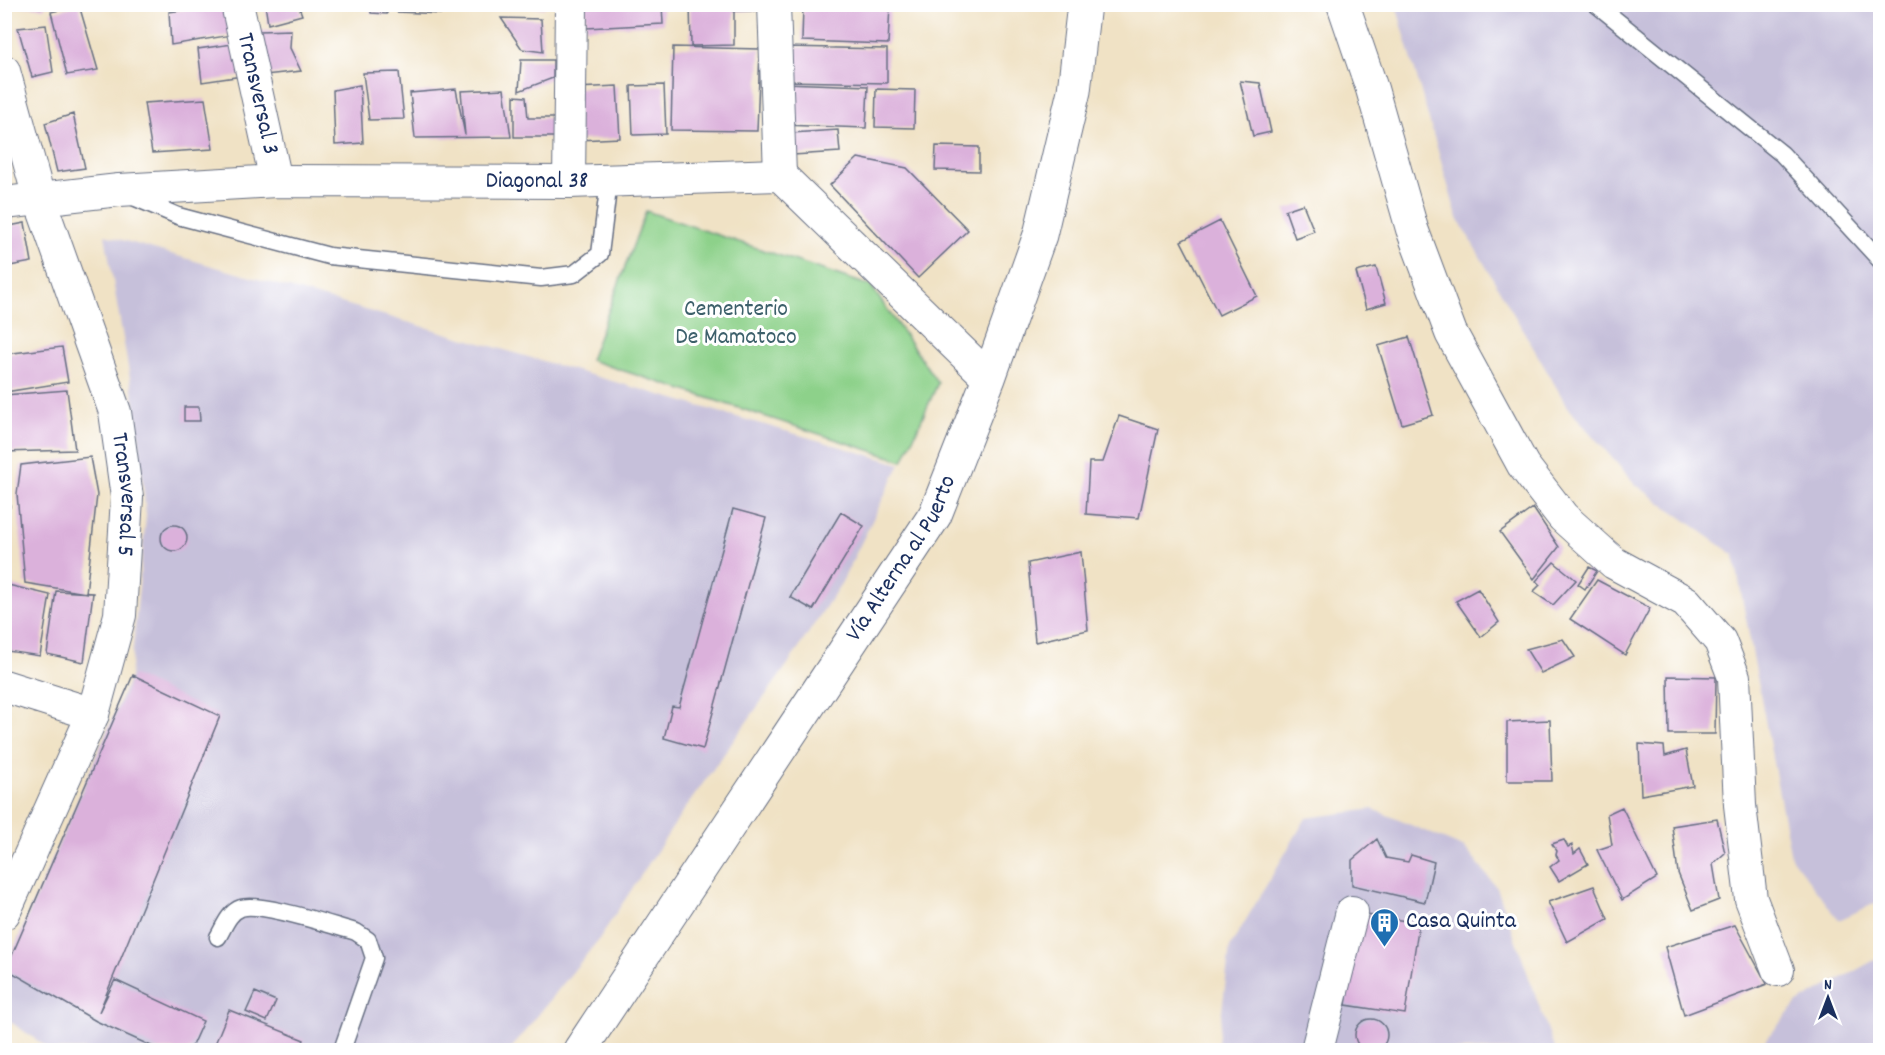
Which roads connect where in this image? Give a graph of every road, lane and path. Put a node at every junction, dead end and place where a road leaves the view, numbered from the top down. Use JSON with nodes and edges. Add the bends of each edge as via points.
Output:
{"nodes":[{"id":1,"x":237,"y":4,"type":"edge"},
{"id":2,"x":571,"y":4,"type":"edge"},
{"id":3,"x":774,"y":4,"type":"edge"},
{"id":4,"x":1084,"y":4,"type":"edge"},
{"id":5,"x":1343,"y":4,"type":"edge"},
{"id":6,"x":1596,"y":4,"type":"edge"},
{"id":7,"x":4,"y":71,"type":"edge"},
{"id":8,"x":780,"y":175,"type":"junction"},
{"id":9,"x":276,"y":181,"type":"junction"},
{"id":10,"x":609,"y":181,"type":"junction"},
{"id":11,"x":569,"y":182,"type":"junction"},
{"id":12,"x":119,"y":190,"type":"junction"},
{"id":13,"x":39,"y":198,"type":"junction"},
{"id":14,"x":4,"y":203,"type":"edge"},
{"id":15,"x":1881,"y":260,"type":"edge"},
{"id":16,"x":989,"y":378,"type":"junction"},
{"id":17,"x":4,"y":686,"type":"edge"},
{"id":18,"x":93,"y":714,"type":"junction"},
{"id":19,"x":1352,"y":912,"type":"dead end"},
{"id":20,"x":4,"y":913,"type":"edge"},
{"id":21,"x":218,"y":937,"type":"dead end"},
{"id":22,"x":1778,"y":970,"type":"dead end"},
{"id":23,"x":342,"y":1050,"type":"edge"},
{"id":24,"x":580,"y":1050,"type":"edge"},
{"id":25,"x":1317,"y":1050,"type":"edge"}],
"edges":[{"from":1,"to":9,"type":"street","name":"Transversal 3"},
{"from":2,"to":11,"type":"street"},
{"from":3,"to":8,"type":"street"},
{"from":4,"to":16,"type":"main road","name":"Vía Alterna al Puerto","via":[[1074,90],[1040,235]]},
{"from":5,"to":22,"type":"street","via":[[1412,229],[1451,333],[1523,465],[1563,517],[1614,563],[1686,602],[1720,641],[1734,677],[1740,805],[1751,898]]},
{"from":6,"to":15,"type":"lane","via":[[1782,154]]},
{"from":7,"to":13,"type":"street","name":"Transversal 5"},
{"from":8,"to":10,"type":"street","name":"Diagonal 38"},
{"from":8,"to":16,"type":"street"},
{"from":9,"to":11,"type":"street","name":"Diagonal 38"},
{"from":9,"to":12,"type":"street","name":"Diagonal 38"},
{"from":10,"to":11,"type":"street","name":"Diagonal 38"},
{"from":10,"to":12,"type":"lane","via":[[600,254],[574,274],[541,278],[328,256],[178,216]]},
{"from":12,"to":13,"type":"street","name":"Diagonal 38"},
{"from":13,"to":14,"type":"street","name":"Diagonal 38"},
{"from":13,"to":18,"type":"street","name":"Transversal 5","via":[[115,412],[127,497],[120,615]]},
{"from":16,"to":24,"type":"main road","name":"Vía Alterna al Puerto","via":[[935,515]]},
{"from":17,"to":18,"type":"street"},
{"from":18,"to":20,"type":"street","name":"Transversal 5"},
{"from":19,"to":25,"type":"street"},
{"from":21,"to":23,"type":"lane","via":[[231,915],[241,907],[260,907],[356,932],[368,940],[374,958]]}]}
